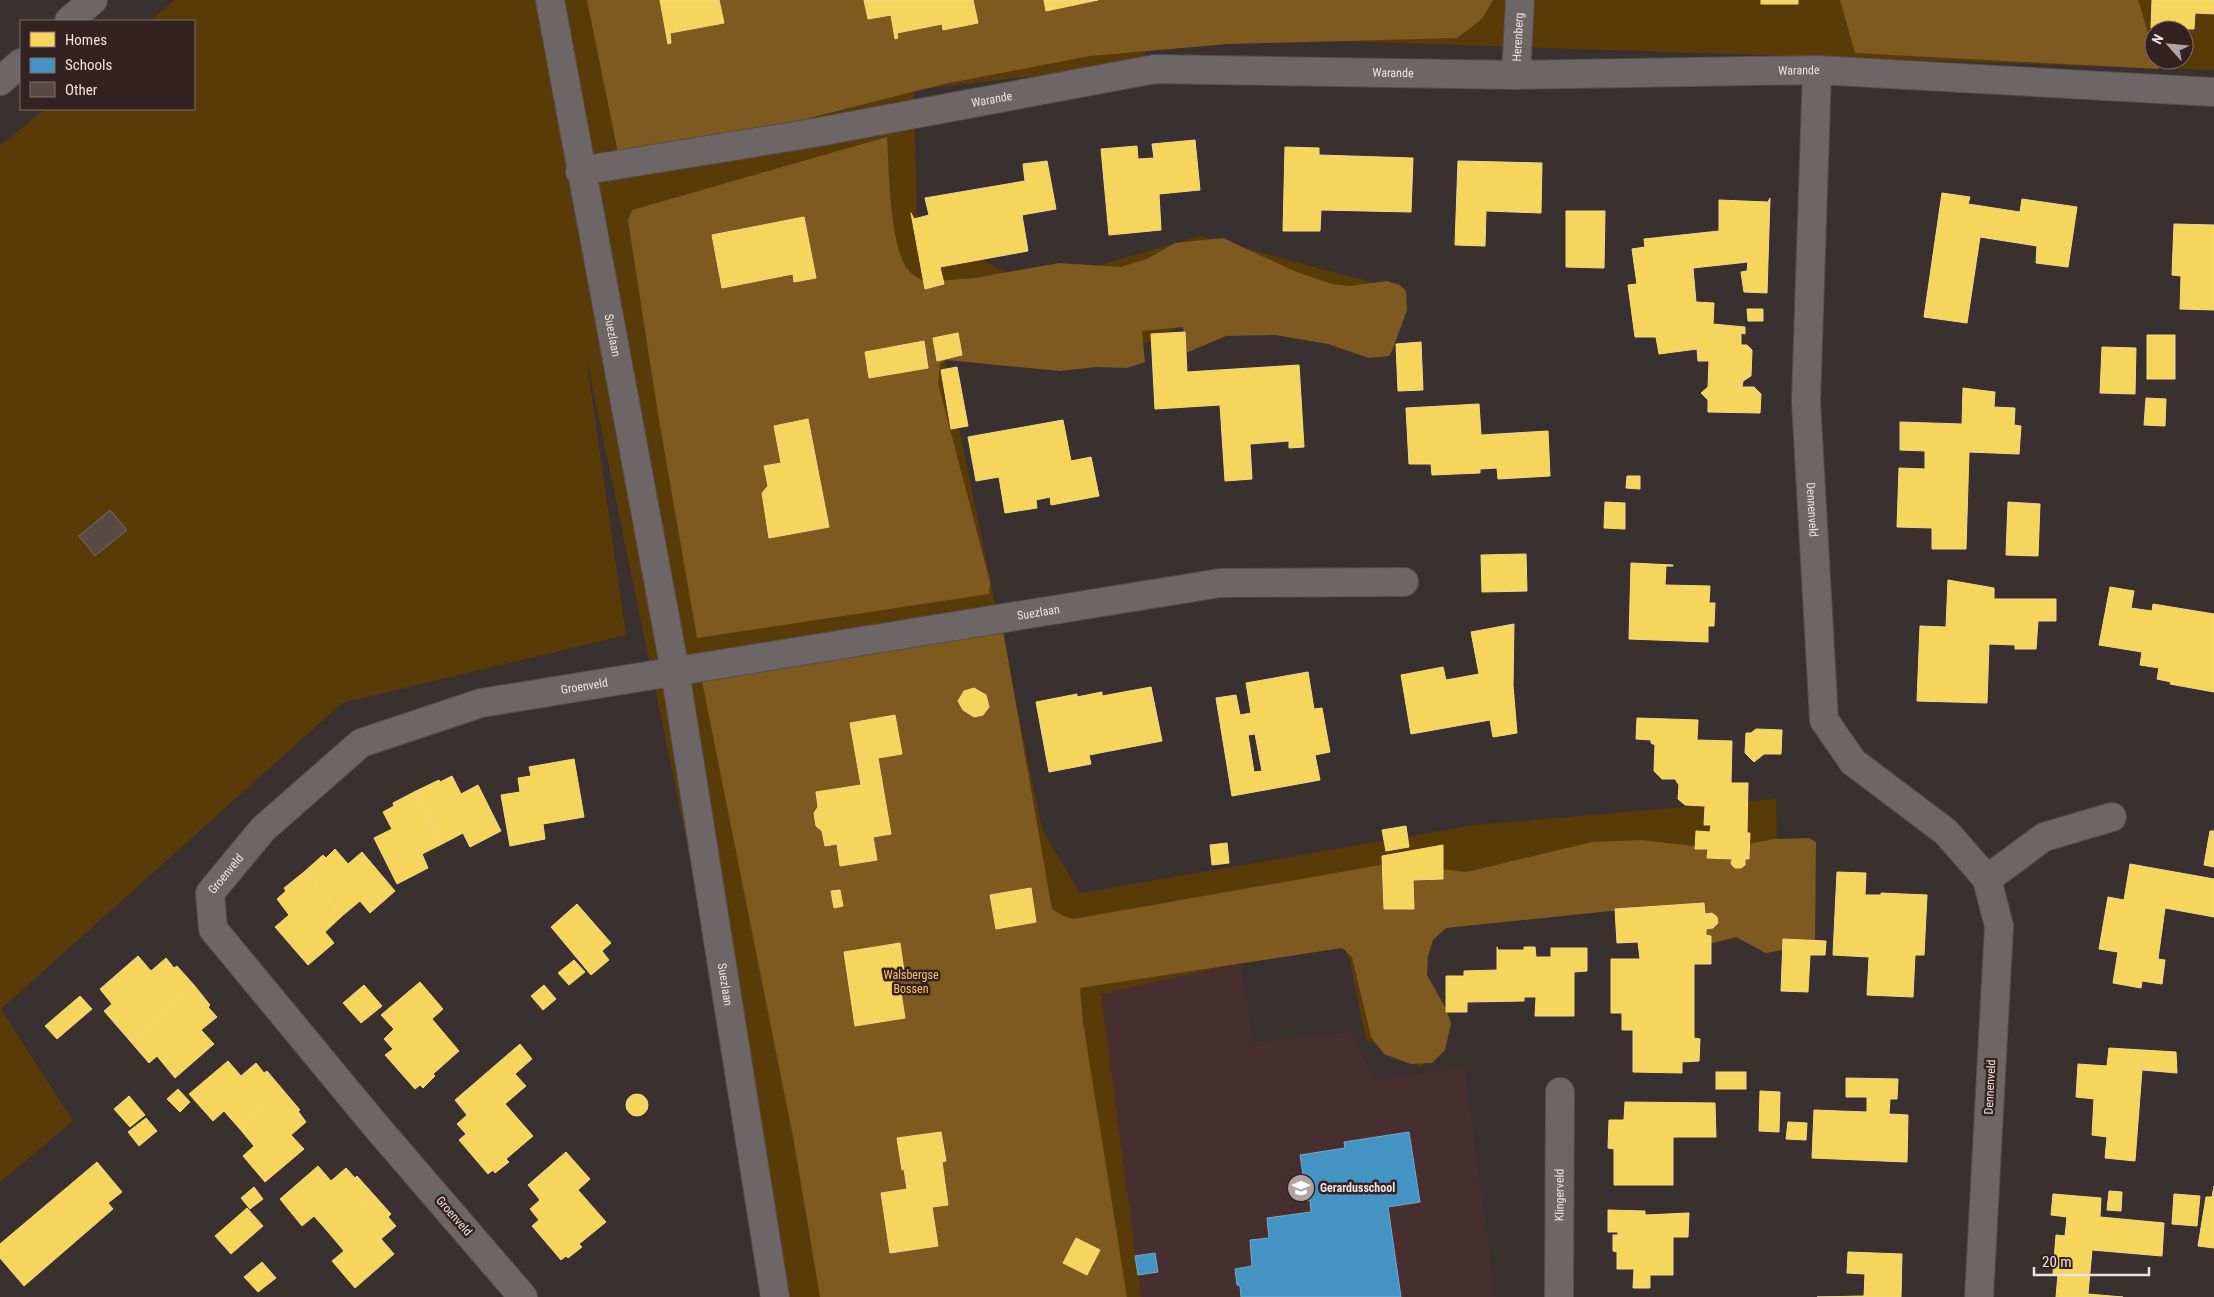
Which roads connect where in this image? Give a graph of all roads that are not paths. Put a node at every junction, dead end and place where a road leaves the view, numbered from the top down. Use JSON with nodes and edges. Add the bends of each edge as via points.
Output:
{"nodes":[{"id":1,"x":93,"y":0,"type":"edge"},
{"id":2,"x":550,"y":0,"type":"edge"},
{"id":3,"x":1520,"y":0,"type":"edge"},
{"id":4,"x":70,"y":20,"type":"edge"},
{"id":5,"x":20,"y":64,"type":"edge"},
{"id":6,"x":1817,"y":70,"type":"junction"},
{"id":7,"x":1516,"y":75,"type":"junction"},
{"id":8,"x":0,"y":81,"type":"edge"},
{"id":9,"x":2214,"y":92,"type":"edge"},
{"id":10,"x":580,"y":171,"type":"junction"},
{"id":11,"x":1404,"y":582,"type":"dead end"},
{"id":12,"x":675,"y":671,"type":"junction"},
{"id":13,"x":2112,"y":817,"type":"dead end"},
{"id":14,"x":1987,"y":879,"type":"junction"},
{"id":15,"x":1560,"y":1092,"type":"dead end"},
{"id":16,"x":523,"y":1297,"type":"edge"},
{"id":17,"x":775,"y":1297,"type":"edge"},
{"id":18,"x":1559,"y":1297,"type":"edge"},
{"id":19,"x":1979,"y":1297,"type":"edge"}],
"edges":[{"from":1,"to":4,"type":"street"},
{"from":2,"to":10,"type":"street","name":"Suezlaan"},
{"from":3,"to":7,"type":"street","name":"Herenberg"},
{"from":5,"to":8,"type":"street"},
{"from":6,"to":7,"type":"street","name":"Warande"},
{"from":6,"to":9,"type":"street","name":"Warande"},
{"from":6,"to":14,"type":"street","name":"Dennenveld","via":[[1806,401],[1824,720],[1853,762],[1946,832]]},
{"from":7,"to":10,"type":"street","name":"Warande","via":[[1155,69],[813,133]]},
{"from":10,"to":12,"type":"street","name":"Suezlaan"},
{"from":11,"to":12,"type":"street","name":"Suezlaan","via":[[1220,583]]},
{"from":12,"to":16,"type":"street","name":"Groenveld","via":[[481,703],[361,743],[263,829],[210,893],[213,929]]},
{"from":12,"to":17,"type":"street","name":"Suezlaan"},
{"from":13,"to":14,"type":"street","via":[[2044,837]]},
{"from":14,"to":19,"type":"street","name":"Dennenveld","via":[[1999,926]]},
{"from":15,"to":18,"type":"street","name":"Klingerveld"}]}
